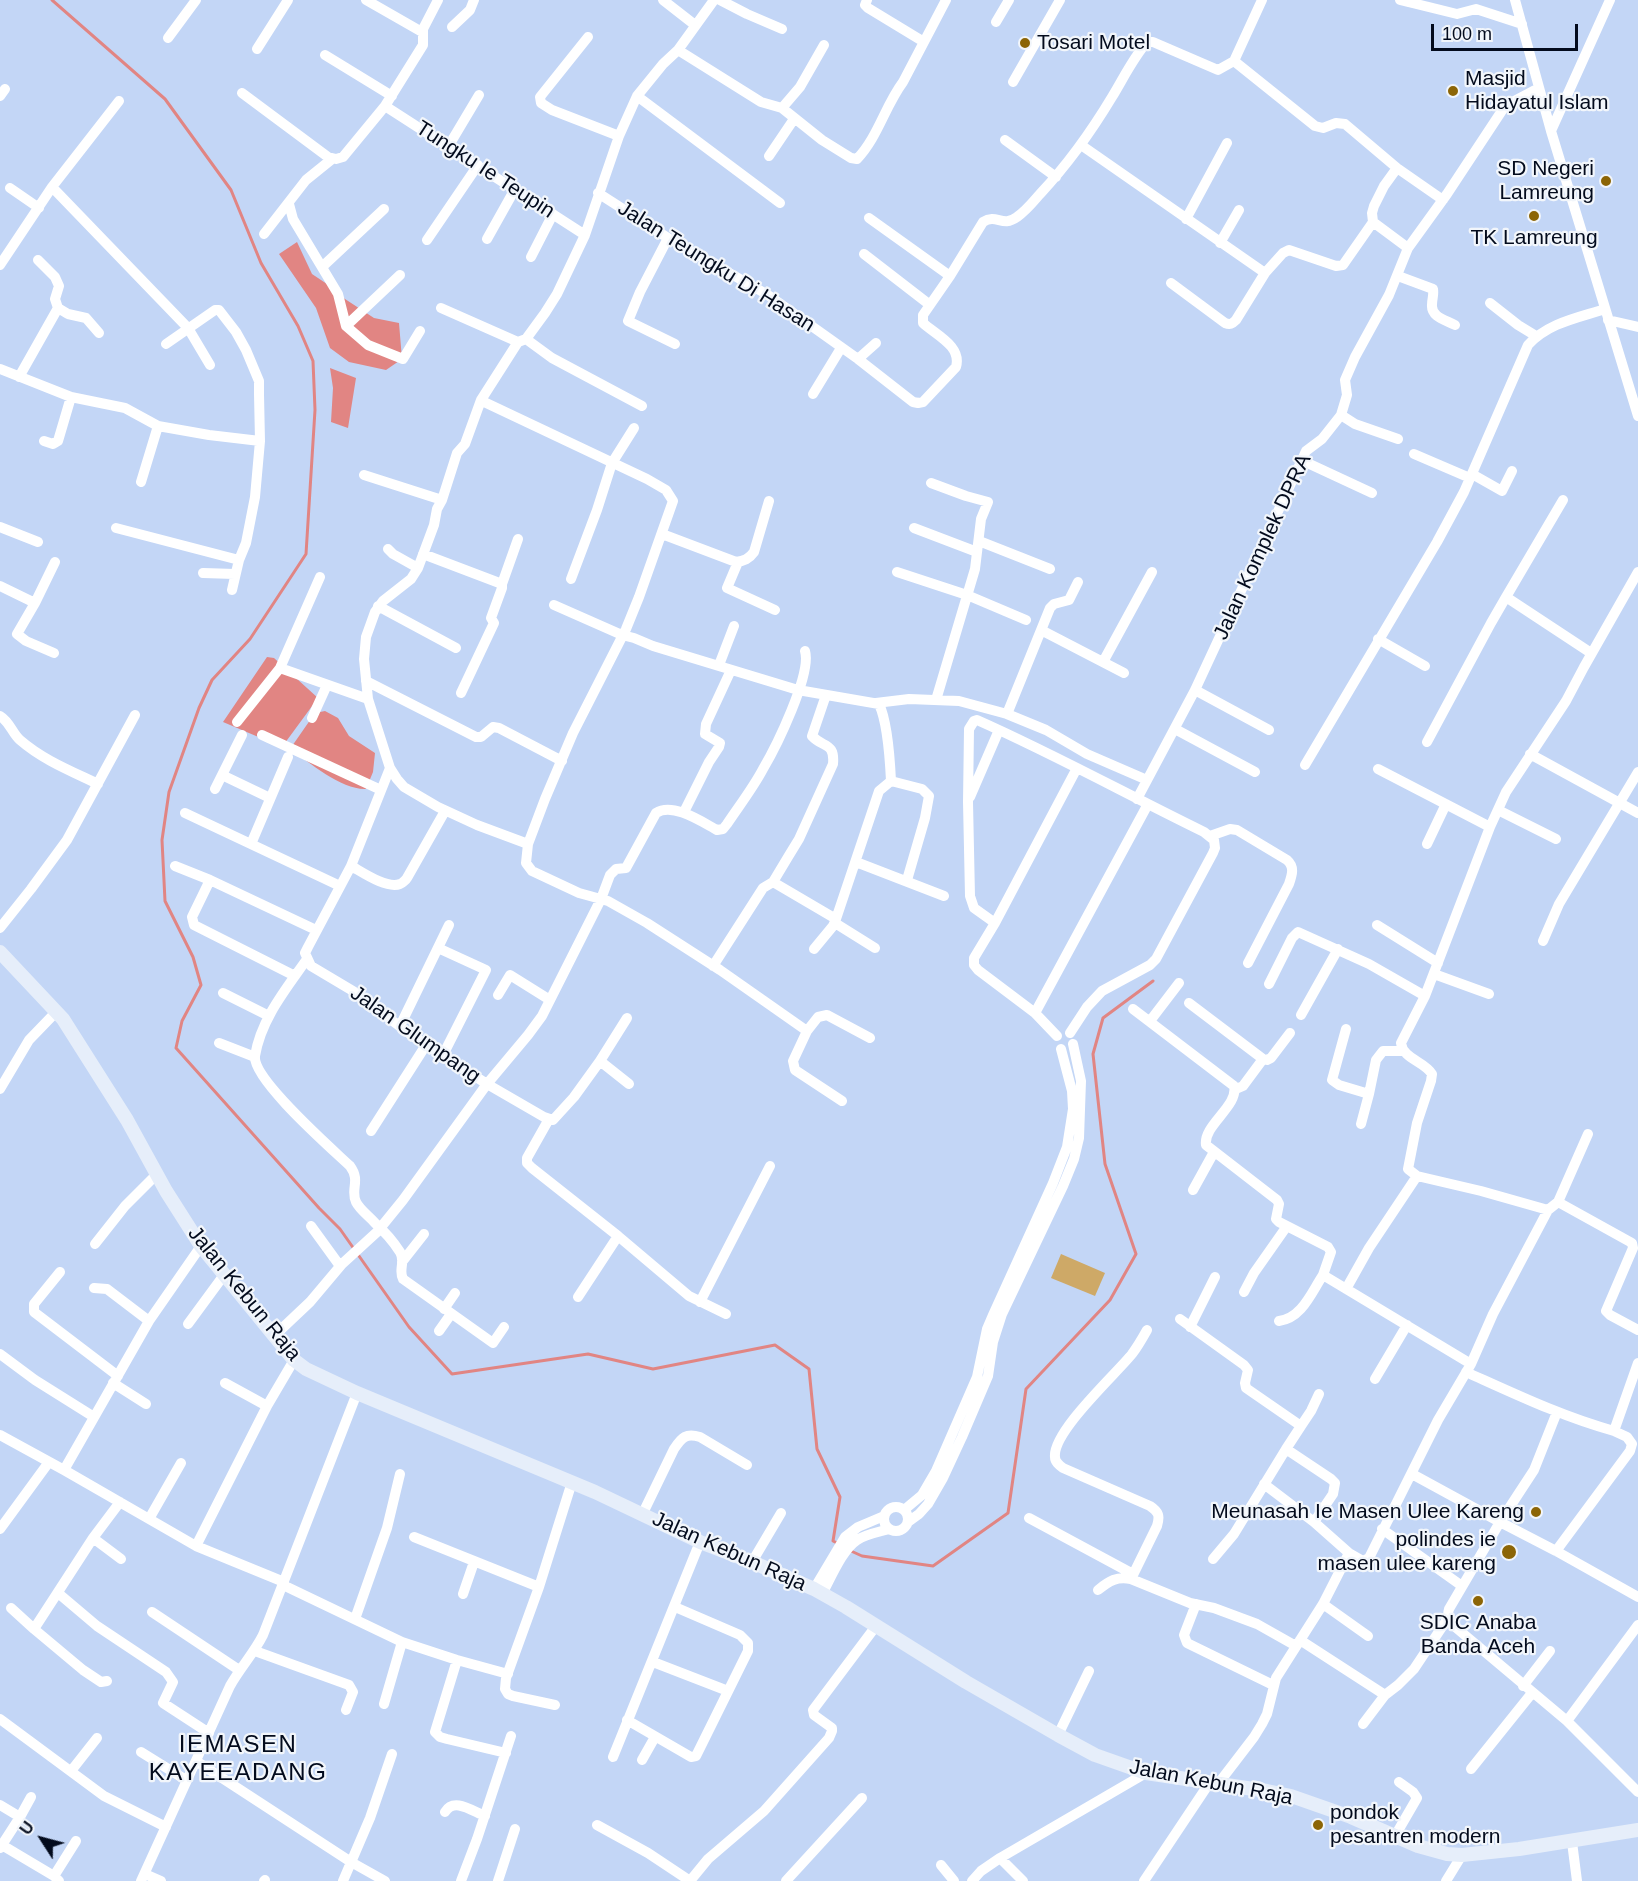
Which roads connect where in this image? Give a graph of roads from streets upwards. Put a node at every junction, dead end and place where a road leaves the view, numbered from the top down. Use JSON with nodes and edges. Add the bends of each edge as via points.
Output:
{"nodes":[{"id":1,"x":196,"y":0,"type":"edge"},
{"id":2,"x":288,"y":0,"type":"edge"},
{"id":3,"x":366,"y":0,"type":"edge"},
{"id":4,"x":438,"y":0,"type":"edge"},
{"id":5,"x":474,"y":0,"type":"edge"},
{"id":6,"x":663,"y":0,"type":"edge"},
{"id":7,"x":714,"y":0,"type":"edge"},
{"id":8,"x":720,"y":0,"type":"edge"},
{"id":9,"x":867,"y":0,"type":"edge"},
{"id":10,"x":946,"y":0,"type":"edge"},
{"id":11,"x":1009,"y":0,"type":"edge"},
{"id":12,"x":1060,"y":0,"type":"edge"},
{"id":13,"x":1262,"y":0,"type":"edge"},
{"id":14,"x":1400,"y":0,"type":"edge"},
{"id":15,"x":1515,"y":0,"type":"edge"},
{"id":16,"x":1610,"y":0,"type":"edge"},
{"id":17,"x":996,"y":22,"type":"dead end"},
{"id":18,"x":1522,"y":24,"type":"junction"},
{"id":19,"x":695,"y":25,"type":"junction"},
{"id":20,"x":452,"y":27,"type":"dead end"},
{"id":21,"x":782,"y":29,"type":"dead end"},
{"id":22,"x":422,"y":32,"type":"junction"},
{"id":23,"x":588,"y":37,"type":"dead end"},
{"id":24,"x":168,"y":38,"type":"dead end"},
{"id":25,"x":924,"y":42,"type":"junction"},
{"id":26,"x":824,"y":45,"type":"dead end"},
{"id":27,"x":257,"y":49,"type":"dead end"},
{"id":28,"x":678,"y":50,"type":"junction"},
{"id":29,"x":324,"y":55,"type":"dead end"},
{"id":30,"x":1234,"y":61,"type":"junction"},
{"id":31,"x":1013,"y":82,"type":"dead end"},
{"id":32,"x":1539,"y":88,"type":"junction"},
{"id":33,"x":242,"y":93,"type":"dead end"},
{"id":34,"x":479,"y":95,"type":"dead end"},
{"id":35,"x":392,"y":96,"type":"junction"},
{"id":36,"x":637,"y":96,"type":"junction"},
{"id":37,"x":119,"y":101,"type":"dead end"},
{"id":38,"x":385,"y":106,"type":"junction"},
{"id":39,"x":782,"y":108,"type":"junction"},
{"id":40,"x":794,"y":119,"type":"junction"},
{"id":41,"x":1551,"y":130,"type":"junction"},
{"id":42,"x":619,"y":136,"type":"junction"},
{"id":43,"x":1005,"y":140,"type":"dead end"},
{"id":44,"x":1227,"y":143,"type":"dead end"},
{"id":45,"x":1081,"y":145,"type":"junction"},
{"id":46,"x":448,"y":147,"type":"junction"},
{"id":47,"x":769,"y":156,"type":"dead end"},
{"id":48,"x":332,"y":159,"type":"junction"},
{"id":49,"x":478,"y":165,"type":"junction"},
{"id":50,"x":1397,"y":168,"type":"junction"},
{"id":51,"x":1056,"y":177,"type":"junction"},
{"id":52,"x":52,"y":187,"type":"junction"},
{"id":53,"x":10,"y":188,"type":"dead end"},
{"id":54,"x":515,"y":189,"type":"junction"},
{"id":55,"x":598,"y":193,"type":"junction"},
{"id":56,"x":1443,"y":200,"type":"junction"},
{"id":57,"x":780,"y":203,"type":"dead end"},
{"id":58,"x":290,"y":204,"type":"junction"},
{"id":59,"x":39,"y":208,"type":"junction"},
{"id":60,"x":384,"y":209,"type":"dead end"},
{"id":61,"x":1239,"y":210,"type":"dead end"},
{"id":62,"x":553,"y":214,"type":"junction"},
{"id":63,"x":868,"y":219,"type":"dead end"},
{"id":64,"x":1186,"y":219,"type":"junction"},
{"id":65,"x":1373,"y":222,"type":"junction"},
{"id":66,"x":264,"y":234,"type":"dead end"},
{"id":67,"x":585,"y":235,"type":"junction"},
{"id":68,"x":668,"y":238,"type":"junction"},
{"id":69,"x":487,"y":239,"type":"dead end"},
{"id":70,"x":427,"y":240,"type":"dead end"},
{"id":71,"x":1220,"y":243,"type":"junction"},
{"id":72,"x":1408,"y":248,"type":"junction"},
{"id":73,"x":864,"y":254,"type":"dead end"},
{"id":74,"x":531,"y":257,"type":"dead end"},
{"id":75,"x":2,"y":258,"type":"edge"},
{"id":76,"x":38,"y":260,"type":"dead end"},
{"id":77,"x":322,"y":267,"type":"junction"},
{"id":78,"x":1265,"y":273,"type":"junction"},
{"id":79,"x":400,"y":275,"type":"dead end"},
{"id":80,"x":950,"y":276,"type":"junction"},
{"id":81,"x":1398,"y":276,"type":"junction"},
{"id":82,"x":1171,"y":283,"type":"dead end"},
{"id":83,"x":1490,"y":303,"type":"dead end"},
{"id":84,"x":930,"y":305,"type":"junction"},
{"id":85,"x":58,"y":308,"type":"junction"},
{"id":86,"x":441,"y":308,"type":"dead end"},
{"id":87,"x":1605,"y":309,"type":"junction"},
{"id":88,"x":1608,"y":320,"type":"junction"},
{"id":89,"x":1455,"y":325,"type":"dead end"},
{"id":90,"x":346,"y":326,"type":"junction"},
{"id":91,"x":1638,"y":327,"type":"edge"},
{"id":92,"x":188,"y":328,"type":"junction"},
{"id":93,"x":420,"y":331,"type":"dead end"},
{"id":94,"x":99,"y":333,"type":"dead end"},
{"id":95,"x":1536,"y":336,"type":"junction"},
{"id":96,"x":522,"y":340,"type":"junction"},
{"id":97,"x":876,"y":343,"type":"dead end"},
{"id":98,"x":166,"y":344,"type":"dead end"},
{"id":99,"x":675,"y":344,"type":"dead end"},
{"id":100,"x":841,"y":348,"type":"junction"},
{"id":101,"x":858,"y":359,"type":"junction"},
{"id":102,"x":210,"y":365,"type":"dead end"},
{"id":103,"x":0,"y":369,"type":"edge"},
{"id":104,"x":19,"y":377,"type":"junction"},
{"id":105,"x":813,"y":394,"type":"dead end"},
{"id":106,"x":71,"y":397,"type":"junction"},
{"id":107,"x":482,"y":401,"type":"junction"},
{"id":108,"x":642,"y":406,"type":"dead end"},
{"id":109,"x":1341,"y":415,"type":"junction"},
{"id":110,"x":1638,"y":416,"type":"edge"},
{"id":111,"x":158,"y":426,"type":"junction"},
{"id":112,"x":634,"y":428,"type":"dead end"},
{"id":113,"x":1398,"y":438,"type":"dead end"},
{"id":114,"x":44,"y":441,"type":"dead end"},
{"id":115,"x":260,"y":441,"type":"junction"},
{"id":116,"x":1414,"y":454,"type":"dead end"},
{"id":117,"x":1301,"y":460,"type":"junction"},
{"id":118,"x":612,"y":463,"type":"junction"},
{"id":119,"x":1512,"y":471,"type":"dead end"},
{"id":120,"x":363,"y":475,"type":"dead end"},
{"id":121,"x":1471,"y":476,"type":"junction"},
{"id":122,"x":141,"y":482,"type":"dead end"},
{"id":123,"x":931,"y":483,"type":"dead end"},
{"id":124,"x":1372,"y":493,"type":"dead end"},
{"id":125,"x":442,"y":500,"type":"junction"},
{"id":126,"x":1563,"y":500,"type":"dead end"},
{"id":127,"x":769,"y":501,"type":"dead end"},
{"id":128,"x":0,"y":527,"type":"edge"},
{"id":129,"x":116,"y":528,"type":"dead end"},
{"id":130,"x":914,"y":528,"type":"dead end"},
{"id":131,"x":662,"y":534,"type":"junction"},
{"id":132,"x":518,"y":538,"type":"dead end"},
{"id":133,"x":38,"y":542,"type":"dead end"},
{"id":134,"x":978,"y":546,"type":"junction"},
{"id":135,"x":388,"y":549,"type":"dead end"},
{"id":136,"x":423,"y":554,"type":"junction"},
{"id":137,"x":239,"y":560,"type":"junction"},
{"id":138,"x":55,"y":562,"type":"dead end"},
{"id":139,"x":738,"y":562,"type":"junction"},
{"id":140,"x":418,"y":568,"type":"junction"},
{"id":141,"x":1050,"y":569,"type":"dead end"},
{"id":142,"x":897,"y":572,"type":"dead end"},
{"id":143,"x":1152,"y":572,"type":"dead end"},
{"id":144,"x":1638,"y":572,"type":"edge"},
{"id":145,"x":203,"y":573,"type":"dead end"},
{"id":146,"x":235,"y":574,"type":"junction"},
{"id":147,"x":320,"y":577,"type":"dead end"},
{"id":148,"x":571,"y":579,"type":"dead end"},
{"id":149,"x":1078,"y":582,"type":"dead end"},
{"id":150,"x":501,"y":584,"type":"junction"},
{"id":151,"x":0,"y":586,"type":"edge"},
{"id":152,"x":232,"y":590,"type":"dead end"},
{"id":153,"x":968,"y":595,"type":"junction"},
{"id":154,"x":1506,"y":597,"type":"junction"},
{"id":155,"x":35,"y":603,"type":"junction"},
{"id":156,"x":554,"y":605,"type":"dead end"},
{"id":157,"x":378,"y":606,"type":"junction"},
{"id":158,"x":775,"y":610,"type":"dead end"},
{"id":159,"x":1026,"y":620,"type":"dead end"},
{"id":160,"x":734,"y":626,"type":"dead end"},
{"id":161,"x":1041,"y":630,"type":"junction"},
{"id":162,"x":622,"y":635,"type":"junction"},
{"id":163,"x":1377,"y":639,"type":"junction"},
{"id":164,"x":456,"y":648,"type":"dead end"},
{"id":165,"x":805,"y":651,"type":"dead end"},
{"id":166,"x":54,"y":653,"type":"dead end"},
{"id":167,"x":1591,"y":653,"type":"junction"},
{"id":168,"x":1103,"y":662,"type":"junction"},
{"id":169,"x":719,"y":665,"type":"junction"},
{"id":170,"x":1425,"y":666,"type":"dead end"},
{"id":171,"x":280,"y":668,"type":"junction"},
{"id":172,"x":730,"y":670,"type":"junction"},
{"id":173,"x":1124,"y":673,"type":"dead end"},
{"id":174,"x":366,"y":681,"type":"junction"},
{"id":175,"x":327,"y":685,"type":"junction"},
{"id":176,"x":798,"y":690,"type":"junction"},
{"id":177,"x":1195,"y":690,"type":"junction"},
{"id":178,"x":461,"y":693,"type":"dead end"},
{"id":179,"x":826,"y":695,"type":"junction"},
{"id":180,"x":368,"y":699,"type":"junction"},
{"id":181,"x":936,"y":700,"type":"junction"},
{"id":182,"x":876,"y":703,"type":"junction"},
{"id":183,"x":1007,"y":714,"type":"junction"},
{"id":184,"x":135,"y":715,"type":"dead end"},
{"id":185,"x":0,"y":716,"type":"edge"},
{"id":186,"x":312,"y":718,"type":"dead end"},
{"id":187,"x":237,"y":722,"type":"dead end"},
{"id":188,"x":1175,"y":729,"type":"junction"},
{"id":189,"x":999,"y":730,"type":"junction"},
{"id":190,"x":1269,"y":730,"type":"dead end"},
{"id":191,"x":242,"y":735,"type":"dead end"},
{"id":192,"x":262,"y":735,"type":"dead end"},
{"id":193,"x":1427,"y":742,"type":"dead end"},
{"id":194,"x":1530,"y":754,"type":"junction"},
{"id":195,"x":288,"y":757,"type":"dead end"},
{"id":196,"x":562,"y":760,"type":"junction"},
{"id":197,"x":1305,"y":765,"type":"dead end"},
{"id":198,"x":390,"y":768,"type":"junction"},
{"id":199,"x":1077,"y":768,"type":"junction"},
{"id":200,"x":1378,"y":769,"type":"dead end"},
{"id":201,"x":1255,"y":772,"type":"dead end"},
{"id":202,"x":1638,"y":772,"type":"edge"},
{"id":203,"x":222,"y":775,"type":"junction"},
{"id":204,"x":1147,"y":780,"type":"junction"},
{"id":205,"x":891,"y":781,"type":"junction"},
{"id":206,"x":98,"y":784,"type":"junction"},
{"id":207,"x":215,"y":789,"type":"dead end"},
{"id":208,"x":381,"y":790,"type":"junction"},
{"id":209,"x":270,"y":798,"type":"junction"},
{"id":210,"x":1137,"y":799,"type":"junction"},
{"id":211,"x":968,"y":802,"type":"junction"},
{"id":212,"x":1621,"y":803,"type":"junction"},
{"id":213,"x":1148,"y":804,"type":"junction"},
{"id":214,"x":1446,"y":804,"type":"junction"},
{"id":215,"x":1498,"y":810,"type":"junction"},
{"id":216,"x":445,"y":811,"type":"junction"},
{"id":217,"x":684,"y":812,"type":"junction"},
{"id":218,"x":185,"y":813,"type":"dead end"},
{"id":219,"x":1638,"y":813,"type":"edge"},
{"id":220,"x":1490,"y":827,"type":"junction"},
{"id":221,"x":1210,"y":836,"type":"junction"},
{"id":222,"x":1556,"y":839,"type":"dead end"},
{"id":223,"x":250,"y":844,"type":"junction"},
{"id":224,"x":528,"y":844,"type":"junction"},
{"id":225,"x":1427,"y":844,"type":"dead end"},
{"id":226,"x":856,"y":862,"type":"junction"},
{"id":227,"x":175,"y":866,"type":"dead end"},
{"id":228,"x":351,"y":866,"type":"junction"},
{"id":229,"x":210,"y":880,"type":"junction"},
{"id":230,"x":907,"y":880,"type":"junction"},
{"id":231,"x":774,"y":882,"type":"junction"},
{"id":232,"x":340,"y":886,"type":"junction"},
{"id":233,"x":944,"y":896,"type":"dead end"},
{"id":234,"x":601,"y":899,"type":"junction"},
{"id":235,"x":835,"y":921,"type":"junction"},
{"id":236,"x":995,"y":923,"type":"junction"},
{"id":237,"x":449,"y":925,"type":"dead end"},
{"id":238,"x":1377,"y":925,"type":"dead end"},
{"id":239,"x":0,"y":928,"type":"edge"},
{"id":240,"x":316,"y":930,"type":"junction"},
{"id":241,"x":1543,"y":941,"type":"dead end"},
{"id":242,"x":438,"y":948,"type":"junction"},
{"id":243,"x":875,"y":948,"type":"dead end"},
{"id":244,"x":814,"y":949,"type":"dead end"},
{"id":245,"x":1338,"y":949,"type":"junction"},
{"id":246,"x":0,"y":952,"type":"edge"},
{"id":247,"x":307,"y":959,"type":"junction"},
{"id":248,"x":1248,"y":963,"type":"dead end"},
{"id":249,"x":1438,"y":963,"type":"junction"},
{"id":250,"x":713,"y":966,"type":"junction"},
{"id":251,"x":1434,"y":974,"type":"junction"},
{"id":252,"x":295,"y":976,"type":"junction"},
{"id":253,"x":1179,"y":983,"type":"dead end"},
{"id":254,"x":1269,"y":984,"type":"dead end"},
{"id":255,"x":223,"y":993,"type":"dead end"},
{"id":256,"x":1489,"y":994,"type":"dead end"},
{"id":257,"x":498,"y":995,"type":"dead end"},
{"id":258,"x":1425,"y":996,"type":"junction"},
{"id":259,"x":550,"y":1000,"type":"junction"},
{"id":260,"x":1189,"y":1003,"type":"dead end"},
{"id":261,"x":1133,"y":1009,"type":"dead end"},
{"id":262,"x":57,"y":1011,"type":"junction"},
{"id":263,"x":1035,"y":1014,"type":"junction"},
{"id":264,"x":1301,"y":1014,"type":"dead end"},
{"id":265,"x":269,"y":1016,"type":"junction"},
{"id":266,"x":627,"y":1018,"type":"dead end"},
{"id":267,"x":1150,"y":1022,"type":"junction"},
{"id":268,"x":400,"y":1026,"type":"junction"},
{"id":269,"x":1346,"y":1029,"type":"dead end"},
{"id":270,"x":807,"y":1031,"type":"junction"},
{"id":271,"x":1290,"y":1033,"type":"dead end"},
{"id":272,"x":1057,"y":1036,"type":"junction"},
{"id":273,"x":870,"y":1038,"type":"dead end"},
{"id":274,"x":1072,"y":1039,"type":"junction"},
{"id":275,"x":219,"y":1043,"type":"dead end"},
{"id":276,"x":426,"y":1045,"type":"junction"},
{"id":277,"x":1061,"y":1049,"type":"junction"},
{"id":278,"x":1403,"y":1051,"type":"junction"},
{"id":279,"x":442,"y":1057,"type":"junction"},
{"id":280,"x":255,"y":1058,"type":"junction"},
{"id":281,"x":1263,"y":1059,"type":"junction"},
{"id":282,"x":600,"y":1061,"type":"junction"},
{"id":283,"x":487,"y":1084,"type":"junction"},
{"id":284,"x":629,"y":1084,"type":"dead end"},
{"id":285,"x":0,"y":1089,"type":"edge"},
{"id":286,"x":1236,"y":1089,"type":"junction"},
{"id":287,"x":1369,"y":1094,"type":"junction"},
{"id":288,"x":843,"y":1101,"type":"dead end"},
{"id":289,"x":549,"y":1119,"type":"junction"},
{"id":290,"x":1361,"y":1124,"type":"dead end"},
{"id":291,"x":371,"y":1131,"type":"dead end"},
{"id":292,"x":1588,"y":1134,"type":"dead end"},
{"id":293,"x":1214,"y":1152,"type":"junction"},
{"id":294,"x":770,"y":1166,"type":"dead end"},
{"id":295,"x":157,"y":1174,"type":"junction"},
{"id":296,"x":1417,"y":1176,"type":"junction"},
{"id":297,"x":1058,"y":1184,"type":"junction"},
{"id":298,"x":1193,"y":1190,"type":"dead end"},
{"id":299,"x":1558,"y":1202,"type":"junction"},
{"id":300,"x":1548,"y":1210,"type":"junction"},
{"id":301,"x":311,"y":1226,"type":"dead end"},
{"id":302,"x":1287,"y":1226,"type":"junction"},
{"id":303,"x":379,"y":1229,"type":"junction"},
{"id":304,"x":424,"y":1234,"type":"dead end"},
{"id":305,"x":618,"y":1236,"type":"junction"},
{"id":306,"x":95,"y":1244,"type":"dead end"},
{"id":307,"x":201,"y":1246,"type":"junction"},
{"id":308,"x":402,"y":1262,"type":"junction"},
{"id":309,"x":340,"y":1266,"type":"junction"},
{"id":310,"x":60,"y":1272,"type":"dead end"},
{"id":311,"x":224,"y":1275,"type":"junction"},
{"id":312,"x":1323,"y":1275,"type":"junction"},
{"id":313,"x":1215,"y":1277,"type":"dead end"},
{"id":314,"x":94,"y":1288,"type":"dead end"},
{"id":315,"x":1009,"y":1289,"type":"junction"},
{"id":316,"x":1346,"y":1289,"type":"junction"},
{"id":317,"x":1244,"y":1292,"type":"dead end"},
{"id":318,"x":455,"y":1293,"type":"dead end"},
{"id":319,"x":578,"y":1297,"type":"dead end"},
{"id":320,"x":700,"y":1302,"type":"junction"},
{"id":321,"x":447,"y":1312,"type":"junction"},
{"id":322,"x":726,"y":1314,"type":"dead end"},
{"id":323,"x":1180,"y":1319,"type":"dead end"},
{"id":324,"x":149,"y":1321,"type":"junction"},
{"id":325,"x":1279,"y":1321,"type":"dead end"},
{"id":326,"x":188,"y":1324,"type":"dead end"},
{"id":327,"x":1407,"y":1325,"type":"junction"},
{"id":328,"x":504,"y":1327,"type":"dead end"},
{"id":329,"x":1191,"y":1327,"type":"junction"},
{"id":330,"x":1147,"y":1330,"type":"dead end"},
{"id":331,"x":1638,"y":1330,"type":"edge"},
{"id":332,"x":439,"y":1331,"type":"dead end"},
{"id":333,"x":274,"y":1336,"type":"junction"},
{"id":334,"x":0,"y":1354,"type":"edge"},
{"id":335,"x":294,"y":1360,"type":"junction"},
{"id":336,"x":1638,"y":1363,"type":"edge"},
{"id":337,"x":1469,"y":1368,"type":"junction"},
{"id":338,"x":1375,"y":1379,"type":"dead end"},
{"id":339,"x":115,"y":1380,"type":"junction"},
{"id":340,"x":225,"y":1383,"type":"dead end"},
{"id":341,"x":357,"y":1394,"type":"junction"},
{"id":342,"x":1319,"y":1394,"type":"dead end"},
{"id":343,"x":146,"y":1404,"type":"dead end"},
{"id":344,"x":267,"y":1406,"type":"junction"},
{"id":345,"x":1557,"y":1412,"type":"junction"},
{"id":346,"x":94,"y":1417,"type":"junction"},
{"id":347,"x":1301,"y":1426,"type":"junction"},
{"id":348,"x":1614,"y":1431,"type":"junction"},
{"id":349,"x":0,"y":1435,"type":"edge"},
{"id":350,"x":1286,"y":1449,"type":"junction"},
{"id":351,"x":49,"y":1462,"type":"junction"},
{"id":352,"x":181,"y":1463,"type":"dead end"},
{"id":353,"x":747,"y":1465,"type":"dead end"},
{"id":354,"x":64,"y":1470,"type":"junction"},
{"id":355,"x":400,"y":1474,"type":"dead end"},
{"id":356,"x":1412,"y":1474,"type":"junction"},
{"id":357,"x":572,"y":1482,"type":"junction"},
{"id":358,"x":1264,"y":1484,"type":"junction"},
{"id":359,"x":120,"y":1502,"type":"junction"},
{"id":360,"x":904,"y":1510,"type":"junction"},
{"id":361,"x":781,"y":1513,"type":"dead end"},
{"id":362,"x":643,"y":1514,"type":"junction"},
{"id":363,"x":884,"y":1516,"type":"junction"},
{"id":364,"x":1029,"y":1518,"type":"dead end"},
{"id":365,"x":149,"y":1519,"type":"junction"},
{"id":366,"x":908,"y":1522,"type":"junction"},
{"id":367,"x":1314,"y":1522,"type":"junction"},
{"id":368,"x":1500,"y":1522,"type":"junction"},
{"id":369,"x":0,"y":1529,"type":"edge"},
{"id":370,"x":889,"y":1529,"type":"junction"},
{"id":371,"x":1382,"y":1529,"type":"junction"},
{"id":372,"x":414,"y":1537,"type":"dead end"},
{"id":373,"x":93,"y":1538,"type":"junction"},
{"id":374,"x":849,"y":1541,"type":"junction"},
{"id":375,"x":699,"y":1542,"type":"junction"},
{"id":376,"x":196,"y":1545,"type":"junction"},
{"id":377,"x":1556,"y":1551,"type":"junction"},
{"id":378,"x":1349,"y":1552,"type":"junction"},
{"id":379,"x":121,"y":1559,"type":"dead end"},
{"id":380,"x":1213,"y":1559,"type":"dead end"},
{"id":381,"x":474,"y":1562,"type":"junction"},
{"id":382,"x":752,"y":1562,"type":"junction"},
{"id":383,"x":1132,"y":1576,"type":"junction"},
{"id":384,"x":283,"y":1584,"type":"junction"},
{"id":385,"x":1462,"y":1586,"type":"junction"},
{"id":386,"x":539,"y":1587,"type":"junction"},
{"id":387,"x":1098,"y":1590,"type":"dead end"},
{"id":388,"x":818,"y":1591,"type":"junction"},
{"id":389,"x":58,"y":1593,"type":"junction"},
{"id":390,"x":463,"y":1594,"type":"dead end"},
{"id":391,"x":1638,"y":1598,"type":"edge"},
{"id":392,"x":1196,"y":1604,"type":"junction"},
{"id":393,"x":1323,"y":1604,"type":"junction"},
{"id":394,"x":675,"y":1607,"type":"junction"},
{"id":395,"x":11,"y":1608,"type":"dead end"},
{"id":396,"x":152,"y":1612,"type":"dead end"},
{"id":397,"x":1449,"y":1618,"type":"junction"},
{"id":398,"x":355,"y":1619,"type":"junction"},
{"id":399,"x":1638,"y":1625,"type":"edge"},
{"id":400,"x":876,"y":1626,"type":"junction"},
{"id":401,"x":34,"y":1629,"type":"junction"},
{"id":402,"x":1368,"y":1636,"type":"dead end"},
{"id":403,"x":402,"y":1642,"type":"junction"},
{"id":404,"x":1298,"y":1643,"type":"junction"},
{"id":405,"x":255,"y":1650,"type":"junction"},
{"id":406,"x":1550,"y":1651,"type":"dead end"},
{"id":407,"x":456,"y":1660,"type":"junction"},
{"id":408,"x":652,"y":1662,"type":"junction"},
{"id":409,"x":239,"y":1670,"type":"junction"},
{"id":410,"x":1089,"y":1671,"type":"dead end"},
{"id":411,"x":508,"y":1674,"type":"junction"},
{"id":412,"x":107,"y":1681,"type":"dead end"},
{"id":413,"x":1273,"y":1685,"type":"junction"},
{"id":414,"x":1528,"y":1689,"type":"junction"},
{"id":415,"x":728,"y":1691,"type":"junction"},
{"id":416,"x":1385,"y":1695,"type":"junction"},
{"id":417,"x":384,"y":1704,"type":"dead end"},
{"id":418,"x":555,"y":1705,"type":"dead end"},
{"id":419,"x":346,"y":1710,"type":"dead end"},
{"id":420,"x":0,"y":1719,"type":"edge"},
{"id":421,"x":627,"y":1720,"type":"junction"},
{"id":422,"x":1567,"y":1721,"type":"junction"},
{"id":423,"x":1363,"y":1724,"type":"dead end"},
{"id":424,"x":209,"y":1733,"type":"junction"},
{"id":425,"x":1058,"y":1735,"type":"junction"},
{"id":426,"x":511,"y":1736,"type":"dead end"},
{"id":427,"x":655,"y":1737,"type":"junction"},
{"id":428,"x":97,"y":1738,"type":"dead end"},
{"id":429,"x":141,"y":1752,"type":"dead end"},
{"id":430,"x":506,"y":1753,"type":"junction"},
{"id":431,"x":392,"y":1754,"type":"dead end"},
{"id":432,"x":613,"y":1757,"type":"dead end"},
{"id":433,"x":642,"y":1760,"type":"dead end"},
{"id":434,"x":196,"y":1761,"type":"junction"},
{"id":435,"x":1471,"y":1769,"type":"dead end"},
{"id":436,"x":71,"y":1771,"type":"junction"},
{"id":437,"x":1146,"y":1773,"type":"junction"},
{"id":438,"x":186,"y":1780,"type":"junction"},
{"id":439,"x":1399,"y":1782,"type":"dead end"},
{"id":440,"x":1214,"y":1783,"type":"junction"},
{"id":441,"x":1638,"y":1792,"type":"edge"},
{"id":442,"x":30,"y":1797,"type":"dead end"},
{"id":443,"x":862,"y":1798,"type":"dead end"},
{"id":444,"x":0,"y":1805,"type":"edge"},
{"id":445,"x":445,"y":1812,"type":"dead end"},
{"id":446,"x":485,"y":1816,"type":"junction"},
{"id":447,"x":20,"y":1817,"type":"junction"},
{"id":448,"x":597,"y":1825,"type":"dead end"},
{"id":449,"x":166,"y":1827,"type":"junction"},
{"id":450,"x":515,"y":1829,"type":"dead end"},
{"id":451,"x":1638,"y":1830,"type":"edge"},
{"id":452,"x":1395,"y":1836,"type":"junction"},
{"id":453,"x":76,"y":1841,"type":"dead end"},
{"id":454,"x":1572,"y":1842,"type":"junction"},
{"id":455,"x":1,"y":1846,"type":"edge"},
{"id":456,"x":1462,"y":1855,"type":"junction"},
{"id":457,"x":1000,"y":1858,"type":"junction"},
{"id":458,"x":351,"y":1862,"type":"junction"},
{"id":459,"x":941,"y":1864,"type":"dead end"},
{"id":460,"x":143,"y":1877,"type":"edge"},
{"id":461,"x":57,"y":1878,"type":"edge"},
{"id":462,"x":161,"y":1881,"type":"edge"},
{"id":463,"x":343,"y":1881,"type":"edge"},
{"id":464,"x":385,"y":1881,"type":"edge"},
{"id":465,"x":461,"y":1881,"type":"edge"},
{"id":466,"x":498,"y":1881,"type":"edge"},
{"id":467,"x":690,"y":1881,"type":"edge"},
{"id":468,"x":786,"y":1881,"type":"edge"},
{"id":469,"x":954,"y":1881,"type":"edge"},
{"id":470,"x":972,"y":1881,"type":"edge"},
{"id":471,"x":1023,"y":1881,"type":"edge"},
{"id":472,"x":1143,"y":1881,"type":"edge"},
{"id":473,"x":1446,"y":1881,"type":"edge"},
{"id":474,"x":1576,"y":1881,"type":"edge"}],
"edges":[{"from":1,"to":24,"type":"street"},
{"from":2,"to":27,"type":"street"},
{"from":3,"to":22,"type":"street"},
{"from":4,"to":22,"type":"street"},
{"from":5,"to":20,"type":"street","via":[[470,10]]},
{"from":6,"to":19,"type":"street"},
{"from":7,"to":19,"type":"street"},
{"from":8,"to":21,"type":"street"},
{"from":9,"to":25,"type":"street","via":[[868,8]]},
{"from":10,"to":25,"type":"street"},
{"from":11,"to":17,"type":"street"},
{"from":12,"to":31,"type":"street"},
{"from":13,"to":30,"type":"street"},
{"from":14,"to":18,"type":"street","via":[[1457,14],[1476,9]]},
{"from":15,"to":18,"type":"street"},
{"from":16,"to":41,"type":"street"},
{"from":18,"to":32,"type":"street"},
{"from":19,"to":28,"type":"street"},
{"from":22,"to":35,"type":"street","via":[[423,45]]},
{"from":23,"to":42,"type":"street","via":[[540,97],[541,103]]},
{"from":25,"to":40,"type":"street","via":[[870,144],[857,159]]},
{"from":26,"to":39,"type":"street","via":[[800,87]]},
{"from":28,"to":36,"type":"street"},
{"from":28,"to":39,"type":"street","via":[[761,102]]},
{"from":29,"to":35,"type":"street"},
{"from":30,"to":45,"type":"street","via":[[1218,70],[1147,42]]},
{"from":30,"to":50,"type":"street","via":[[1315,126],[1345,124]]},
{"from":32,"to":41,"type":"street"},
{"from":32,"to":56,"type":"street","name":"Jalan Komplek DPRA","via":[[1505,106]]},
{"from":33,"to":48,"type":"street"},
{"from":34,"to":46,"type":"street"},
{"from":35,"to":38,"type":"street"},
{"from":36,"to":42,"type":"street"},
{"from":36,"to":57,"type":"street"},
{"from":37,"to":52,"type":"street"},
{"from":38,"to":46,"type":"street","name":"Tungku Ie Teupin"},
{"from":38,"to":48,"type":"street","via":[[343,157]]},
{"from":39,"to":40,"type":"street"},
{"from":40,"to":47,"type":"street"},
{"from":41,"to":87,"type":"street"},
{"from":42,"to":55,"type":"street"},
{"from":43,"to":51,"type":"street"},
{"from":44,"to":64,"type":"street"},
{"from":45,"to":51,"type":"street"},
{"from":45,"to":64,"type":"street"},
{"from":46,"to":49,"type":"street","name":"Tungku Ie Teupin"},
{"from":48,"to":58,"type":"street","via":[[306,180]]},
{"from":49,"to":54,"type":"street","name":"Tungku Ie Teupin"},
{"from":49,"to":70,"type":"street"},
{"from":50,"to":56,"type":"street"},
{"from":50,"to":65,"type":"street","via":[[1374,206]]},
{"from":51,"to":80,"type":"street","via":[[1017,217],[1006,223],[994,219],[983,222]]},
{"from":52,"to":59,"type":"street"},
{"from":52,"to":92,"type":"street"},
{"from":53,"to":59,"type":"street"},
{"from":54,"to":62,"type":"street","name":"Tungku Ie Teupin"},
{"from":54,"to":69,"type":"street"},
{"from":55,"to":67,"type":"street"},
{"from":55,"to":68,"type":"street","name":"Jalan Teungku Di Hasan"},
{"from":56,"to":72,"type":"street","name":"Jalan Komplek DPRA"},
{"from":58,"to":66,"type":"street"},
{"from":58,"to":77,"type":"street","via":[[293,219]]},
{"from":59,"to":75,"type":"street"},
{"from":60,"to":77,"type":"street"},
{"from":61,"to":71,"type":"street"},
{"from":62,"to":67,"type":"street","name":"Tungku Ie Teupin"},
{"from":62,"to":74,"type":"street"},
{"from":63,"to":80,"type":"street"},
{"from":64,"to":71,"type":"street"},
{"from":65,"to":72,"type":"street"},
{"from":65,"to":78,"type":"street","via":[[1343,265],[1289,249]]},
{"from":67,"to":96,"type":"street","via":[[557,294]]},
{"from":68,"to":99,"type":"street","via":[[628,321]]},
{"from":68,"to":100,"type":"street","name":"Jalan Teungku Di Hasan","via":[[768,295]]},
{"from":71,"to":78,"type":"street"},
{"from":72,"to":81,"type":"street","name":"Jalan Komplek DPRA"},
{"from":73,"to":84,"type":"street"},
{"from":76,"to":85,"type":"street","via":[[56,277]]},
{"from":77,"to":90,"type":"street","via":[[338,294]]},
{"from":78,"to":82,"type":"street","via":[[1229,325]]},
{"from":79,"to":90,"type":"street"},
{"from":80,"to":84,"type":"street"},
{"from":81,"to":89,"type":"street","via":[[1433,289],[1431,306],[1435,315]]},
{"from":81,"to":109,"type":"street","name":"Jalan Komplek DPRA","via":[[1345,380],[1347,395]]},
{"from":83,"to":95,"type":"street"},
{"from":84,"to":101,"type":"street","name":"Jalan Teungku Di Hasan","via":[[923,322],[950,345],[957,359],[956,367],[922,402],[913,402]]},
{"from":85,"to":94,"type":"street","via":[[86,318]]},
{"from":85,"to":104,"type":"street"},
{"from":86,"to":96,"type":"street"},
{"from":87,"to":88,"type":"street"},
{"from":87,"to":95,"type":"street","via":[[1551,326]]},
{"from":88,"to":91,"type":"street"},
{"from":88,"to":110,"type":"street"},
{"from":90,"to":93,"type":"street","via":[[368,345],[403,359]]},
{"from":92,"to":98,"type":"street"},
{"from":92,"to":102,"type":"street"},
{"from":92,"to":115,"type":"street","via":[[219,310],[236,332],[258,381]]},
{"from":95,"to":121,"type":"street","via":[[1528,345]]},
{"from":96,"to":107,"type":"street"},
{"from":96,"to":108,"type":"street"},
{"from":97,"to":101,"type":"street"},
{"from":100,"to":101,"type":"street","name":"Jalan Teungku Di Hasan"},
{"from":100,"to":105,"type":"street"},
{"from":103,"to":104,"type":"street"},
{"from":104,"to":106,"type":"street"},
{"from":106,"to":111,"type":"street","via":[[125,408]]},
{"from":106,"to":114,"type":"street","via":[[58,441]]},
{"from":107,"to":118,"type":"street"},
{"from":107,"to":125,"type":"street","via":[[465,444],[457,453]]},
{"from":109,"to":113,"type":"street","via":[[1355,424]]},
{"from":109,"to":117,"type":"street","name":"Jalan Komplek DPRA"},
{"from":111,"to":115,"type":"street"},
{"from":111,"to":122,"type":"street"},
{"from":112,"to":118,"type":"street"},
{"from":115,"to":137,"type":"street","via":[[255,497]]},
{"from":116,"to":121,"type":"street"},
{"from":117,"to":124,"type":"street"},
{"from":117,"to":177,"type":"street","name":"Jalan Komplek DPRA"},
{"from":118,"to":131,"type":"street","via":[[666,490],[673,501]]},
{"from":118,"to":148,"type":"street"},
{"from":119,"to":121,"type":"street","via":[[1502,491]]},
{"from":120,"to":125,"type":"street"},
{"from":121,"to":163,"type":"street","via":[[1437,542]]},
{"from":123,"to":134,"type":"street","via":[[988,502],[981,519]]},
{"from":125,"to":136,"type":"street"},
{"from":126,"to":154,"type":"street"},
{"from":127,"to":139,"type":"street","via":[[754,552]]},
{"from":128,"to":133,"type":"street"},
{"from":129,"to":137,"type":"street"},
{"from":130,"to":134,"type":"street"},
{"from":131,"to":139,"type":"street"},
{"from":131,"to":162,"type":"street"},
{"from":132,"to":150,"type":"street"},
{"from":134,"to":141,"type":"street"},
{"from":134,"to":153,"type":"street"},
{"from":135,"to":140,"type":"street"},
{"from":136,"to":140,"type":"street"},
{"from":136,"to":150,"type":"street"},
{"from":137,"to":146,"type":"street"},
{"from":138,"to":155,"type":"street"},
{"from":139,"to":158,"type":"street","via":[[727,588]]},
{"from":140,"to":157,"type":"street","via":[[411,579]]},
{"from":142,"to":153,"type":"street"},
{"from":143,"to":168,"type":"street"},
{"from":144,"to":167,"type":"street"},
{"from":145,"to":146,"type":"street"},
{"from":146,"to":152,"type":"street"},
{"from":147,"to":171,"type":"street"},
{"from":149,"to":161,"type":"street","via":[[1069,600],[1050,609]]},
{"from":150,"to":178,"type":"street","via":[[491,618],[494,623]]},
{"from":151,"to":155,"type":"street"},
{"from":153,"to":159,"type":"street"},
{"from":153,"to":181,"type":"street"},
{"from":154,"to":167,"type":"street"},
{"from":154,"to":193,"type":"street"},
{"from":155,"to":166,"type":"street","via":[[17,634]]},
{"from":156,"to":162,"type":"street"},
{"from":157,"to":164,"type":"street"},
{"from":157,"to":174,"type":"street","via":[[365,646]]},
{"from":160,"to":169,"type":"street"},
{"from":161,"to":168,"type":"street"},
{"from":161,"to":183,"type":"street"},
{"from":162,"to":169,"type":"street"},
{"from":162,"to":196,"type":"street"},
{"from":163,"to":170,"type":"street"},
{"from":163,"to":197,"type":"street"},
{"from":165,"to":176,"type":"street","via":[[806,663]]},
{"from":167,"to":194,"type":"street","via":[[1566,701]]},
{"from":168,"to":173,"type":"street"},
{"from":169,"to":172,"type":"street"},
{"from":171,"to":175,"type":"street"},
{"from":171,"to":187,"type":"street"},
{"from":172,"to":176,"type":"street"},
{"from":172,"to":217,"type":"street","via":[[706,724],[705,734],[720,742],[719,747]]},
{"from":174,"to":180,"type":"street"},
{"from":174,"to":196,"type":"street","via":[[476,737],[493,727],[499,728]]},
{"from":175,"to":180,"type":"street"},
{"from":175,"to":186,"type":"street"},
{"from":176,"to":179,"type":"street"},
{"from":176,"to":217,"type":"street","via":[[763,770],[723,829],[717,830]]},
{"from":177,"to":188,"type":"street","name":"Jalan Komplek DPRA"},
{"from":177,"to":190,"type":"street"},
{"from":179,"to":182,"type":"street"},
{"from":179,"to":231,"type":"street","via":[[812,736],[830,747],[833,764],[799,839]]},
{"from":180,"to":198,"type":"street"},
{"from":181,"to":182,"type":"street"},
{"from":181,"to":183,"type":"street","via":[[959,701]]},
{"from":182,"to":205,"type":"street","via":[[882,711]]},
{"from":183,"to":204,"type":"street"},
{"from":184,"to":206,"type":"street"},
{"from":185,"to":206,"type":"street","via":[[35,752]]},
{"from":188,"to":201,"type":"street"},
{"from":188,"to":204,"type":"street","name":"Jalan Komplek DPRA"},
{"from":189,"to":199,"type":"street"},
{"from":189,"to":211,"type":"street"},
{"from":189,"to":211,"type":"street","via":[[977,720],[970,726]]},
{"from":191,"to":203,"type":"street"},
{"from":192,"to":208,"type":"street"},
{"from":194,"to":212,"type":"street"},
{"from":194,"to":215,"type":"street"},
{"from":195,"to":209,"type":"street"},
{"from":196,"to":224,"type":"street"},
{"from":198,"to":208,"type":"street"},
{"from":198,"to":216,"type":"street","via":[[404,787]]},
{"from":199,"to":210,"type":"street"},
{"from":199,"to":236,"type":"street"},
{"from":200,"to":214,"type":"street"},
{"from":202,"to":212,"type":"street"},
{"from":203,"to":207,"type":"street"},
{"from":203,"to":209,"type":"street"},
{"from":204,"to":210,"type":"street","name":"Jalan Komplek DPRA"},
{"from":205,"to":226,"type":"street","via":[[879,791]]},
{"from":205,"to":230,"type":"street","via":[[922,789],[929,796]]},
{"from":206,"to":239,"type":"street","via":[[67,840]]},
{"from":208,"to":228,"type":"street"},
{"from":209,"to":223,"type":"street"},
{"from":210,"to":213,"type":"street"},
{"from":211,"to":236,"type":"street","via":[[970,896],[974,908]]},
{"from":212,"to":219,"type":"street"},
{"from":212,"to":241,"type":"street","via":[[1559,904]]},
{"from":213,"to":221,"type":"street"},
{"from":213,"to":263,"type":"street"},
{"from":214,"to":220,"type":"street"},
{"from":214,"to":225,"type":"street"},
{"from":215,"to":220,"type":"street"},
{"from":215,"to":222,"type":"street"},
{"from":216,"to":224,"type":"street"},
{"from":216,"to":228,"type":"street","via":[[400,884],[382,883]]},
{"from":217,"to":234,"type":"street","via":[[656,813],[626,868],[612,872]]},
{"from":218,"to":223,"type":"street"},
{"from":220,"to":249,"type":"street"},
{"from":221,"to":248,"type":"street","via":[[1237,830],[1287,860],[1292,867],[1289,884]]},
{"from":221,"to":274,"type":"street","via":[[1215,844],[1213,853],[1156,959],[1102,991],[1087,1007]]},
{"from":223,"to":232,"type":"street"},
{"from":224,"to":234,"type":"street","via":[[526,863],[532,871]]},
{"from":226,"to":230,"type":"street"},
{"from":226,"to":235,"type":"street"},
{"from":227,"to":229,"type":"street"},
{"from":228,"to":232,"type":"street"},
{"from":229,"to":240,"type":"street"},
{"from":229,"to":252,"type":"street","via":[[192,918],[194,925]]},
{"from":230,"to":233,"type":"street"},
{"from":231,"to":235,"type":"street"},
{"from":231,"to":250,"type":"street","via":[[763,888]]},
{"from":232,"to":240,"type":"street"},
{"from":234,"to":250,"type":"street","via":[[647,923]]},
{"from":234,"to":259,"type":"street"},
{"from":235,"to":243,"type":"street"},
{"from":235,"to":244,"type":"street"},
{"from":236,"to":263,"type":"street","via":[[974,964]]},
{"from":237,"to":242,"type":"street"},
{"from":238,"to":249,"type":"street"},
{"from":240,"to":247,"type":"street","via":[[305,953]]},
{"from":242,"to":268,"type":"street"},
{"from":242,"to":279,"type":"street","via":[[486,970]]},
{"from":245,"to":254,"type":"street","via":[[1298,932]]},
{"from":245,"to":258,"type":"street"},
{"from":245,"to":264,"type":"street"},
{"from":246,"to":262,"type":"street","name":"Jalan Kebun Raja"},
{"from":247,"to":252,"type":"street"},
{"from":247,"to":268,"type":"street","name":"Jalan Glumpang","via":[[311,966]]},
{"from":249,"to":251,"type":"street"},
{"from":250,"to":270,"type":"street"},
{"from":251,"to":256,"type":"street"},
{"from":251,"to":258,"type":"street"},
{"from":252,"to":265,"type":"street"},
{"from":253,"to":267,"type":"street"},
{"from":255,"to":265,"type":"street"},
{"from":257,"to":259,"type":"street","via":[[510,975]]},
{"from":258,"to":278,"type":"street","via":[[1402,1040]]},
{"from":259,"to":283,"type":"street","via":[[532,1030]]},
{"from":260,"to":281,"type":"street"},
{"from":261,"to":267,"type":"street"},
{"from":262,"to":285,"type":"street","via":[[29,1040]]},
{"from":262,"to":295,"type":"street","name":"Jalan Kebun Raja"},
{"from":263,"to":272,"type":"street"},
{"from":265,"to":280,"type":"street"},
{"from":266,"to":282,"type":"street"},
{"from":267,"to":286,"type":"street"},
{"from":268,"to":276,"type":"street","name":"Jalan Glumpang"},
{"from":269,"to":287,"type":"street","via":[[1332,1080]]},
{"from":270,"to":273,"type":"street","via":[[818,1017],[827,1015]]},
{"from":270,"to":288,"type":"street","via":[[793,1061],[795,1070]]},
{"from":271,"to":281,"type":"street","via":[[1271,1058]]},
{"from":272,"to":274,"type":"street","via":[[1065,1032]]},
{"from":272,"to":277,"type":"street"},
{"from":274,"to":277,"type":"street","via":[[1067,1049]]},
{"from":274,"to":297,"type":"street","via":[[1082,1081],[1079,1138]]},
{"from":275,"to":280,"type":"street"},
{"from":276,"to":279,"type":"street","name":"Jalan Glumpang"},
{"from":276,"to":291,"type":"street"},
{"from":277,"to":297,"type":"street","via":[[1073,1109]]},
{"from":278,"to":287,"type":"street","via":[[1380,1054]]},
{"from":278,"to":296,"type":"street","via":[[1432,1074],[1408,1161]]},
{"from":279,"to":283,"type":"street","name":"Jalan Glumpang"},
{"from":280,"to":303,"type":"street","via":[[275,1092],[350,1166],[355,1173],[354,1198]]},
{"from":281,"to":286,"type":"street","via":[[1248,1081]]},
{"from":282,"to":284,"type":"street"},
{"from":282,"to":289,"type":"street","via":[[574,1097],[553,1120]]},
{"from":283,"to":289,"type":"street"},
{"from":283,"to":303,"type":"street","name":"Jalan Glumpang"},
{"from":286,"to":293,"type":"street","via":[[1206,1139]]},
{"from":287,"to":290,"type":"street"},
{"from":289,"to":305,"type":"street","via":[[530,1150],[527,1163]]},
{"from":292,"to":299,"type":"street"},
{"from":293,"to":298,"type":"street"},
{"from":293,"to":302,"type":"street","via":[[1278,1201],[1276,1220]]},
{"from":294,"to":320,"type":"street"},
{"from":295,"to":306,"type":"street"},
{"from":295,"to":307,"type":"street","name":"Jalan Kebun Raja"},
{"from":296,"to":300,"type":"street"},
{"from":296,"to":316,"type":"street"},
{"from":297,"to":315,"type":"street"},
{"from":299,"to":300,"type":"street"},
{"from":299,"to":331,"type":"street","via":[[1632,1244],[1606,1311]]},
{"from":300,"to":337,"type":"street"},
{"from":301,"to":309,"type":"street"},
{"from":302,"to":312,"type":"street","via":[[1329,1250]]},
{"from":302,"to":317,"type":"street"},
{"from":303,"to":308,"type":"street","via":[[398,1249]]},
{"from":303,"to":309,"type":"street","name":"Jalan Glumpang"},
{"from":304,"to":308,"type":"street"},
{"from":305,"to":319,"type":"street"},
{"from":305,"to":320,"type":"street"},
{"from":307,"to":311,"type":"street","name":"Jalan Kebun Raja"},
{"from":307,"to":324,"type":"street"},
{"from":308,"to":321,"type":"street","via":[[403,1279]]},
{"from":309,"to":333,"type":"street","name":"Jalan Glumpang"},
{"from":310,"to":339,"type":"street","via":[[34,1304],[34,1312]]},
{"from":311,"to":326,"type":"street"},
{"from":311,"to":333,"type":"street","name":"Jalan Kebun Raja"},
{"from":312,"to":316,"type":"street"},
{"from":312,"to":325,"type":"street","via":[[1300,1310]]},
{"from":313,"to":329,"type":"street"},
{"from":314,"to":324,"type":"street","via":[[107,1289]]},
{"from":315,"to":360,"type":"street","via":[[987,1329],[977,1377],[936,1471],[922,1495]]},
{"from":315,"to":366,"type":"street","via":[[996,1327],[988,1376],[962,1437],[928,1504]]},
{"from":316,"to":327,"type":"street"},
{"from":318,"to":321,"type":"street"},
{"from":320,"to":322,"type":"street"},
{"from":321,"to":328,"type":"street","via":[[493,1343]]},
{"from":321,"to":332,"type":"street"},
{"from":323,"to":329,"type":"street"},
{"from":324,"to":339,"type":"street"},
{"from":327,"to":337,"type":"street"},
{"from":327,"to":338,"type":"street"},
{"from":329,"to":347,"type":"street","via":[[1244,1365],[1248,1370],[1246,1388]]},
{"from":330,"to":383,"type":"street","via":[[1131,1355],[1075,1418],[1058,1443],[1055,1456],[1063,1468],[1157,1512],[1157,1526]]},
{"from":333,"to":335,"type":"street","name":"Jalan Kebun Raja"},
{"from":334,"to":346,"type":"street"},
{"from":335,"to":341,"type":"street","name":"Jalan Kebun Raja"},
{"from":335,"to":344,"type":"street"},
{"from":336,"to":348,"type":"street"},
{"from":337,"to":345,"type":"street"},
{"from":337,"to":356,"type":"street"},
{"from":339,"to":343,"type":"street"},
{"from":339,"to":346,"type":"street"},
{"from":340,"to":344,"type":"street"},
{"from":341,"to":357,"type":"street","name":"Jalan Kebun Raja"},
{"from":341,"to":384,"type":"street"},
{"from":342,"to":347,"type":"street"},
{"from":344,"to":376,"type":"street"},
{"from":345,"to":348,"type":"street"},
{"from":345,"to":368,"type":"street","via":[[1534,1470]]},
{"from":346,"to":354,"type":"street"},
{"from":347,"to":350,"type":"street"},
{"from":348,"to":377,"type":"street","via":[[1630,1439],[1630,1451]]},
{"from":349,"to":351,"type":"street"},
{"from":350,"to":358,"type":"street"},
{"from":350,"to":367,"type":"street","via":[[1335,1483],[1333,1494]]},
{"from":351,"to":354,"type":"street"},
{"from":351,"to":369,"type":"street"},
{"from":352,"to":365,"type":"street"},
{"from":353,"to":362,"type":"street","via":[[700,1437],[684,1437],[674,1449]]},
{"from":354,"to":359,"type":"street"},
{"from":355,"to":398,"type":"street","via":[[392,1530]]},
{"from":356,"to":368,"type":"street"},
{"from":356,"to":371,"type":"street"},
{"from":357,"to":362,"type":"street","name":"Jalan Kebun Raja"},
{"from":357,"to":386,"type":"street"},
{"from":358,"to":367,"type":"street"},
{"from":358,"to":380,"type":"street","via":[[1234,1534]]},
{"from":359,"to":365,"type":"street"},
{"from":359,"to":373,"type":"street"},
{"from":360,"to":363,"type":"street","via":[[893,1507]]},
{"from":360,"to":366,"type":"street"},
{"from":361,"to":382,"type":"street"},
{"from":362,"to":375,"type":"street","name":"Jalan Kebun Raja"},
{"from":363,"to":370,"type":"street"},
{"from":363,"to":374,"type":"street","via":[[858,1527]]},
{"from":364,"to":383,"type":"street"},
{"from":365,"to":376,"type":"street"},
{"from":366,"to":370,"type":"street","via":[[900,1531]]},
{"from":367,"to":378,"type":"street"},
{"from":368,"to":377,"type":"street"},
{"from":368,"to":385,"type":"street"},
{"from":370,"to":374,"type":"street"},
{"from":371,"to":378,"type":"street","via":[[1367,1559],[1363,1561]]},
{"from":371,"to":385,"type":"street"},
{"from":372,"to":381,"type":"street"},
{"from":373,"to":379,"type":"street"},
{"from":373,"to":389,"type":"street"},
{"from":374,"to":388,"type":"street"},
{"from":375,"to":382,"type":"street","name":"Jalan Kebun Raja"},
{"from":375,"to":394,"type":"street"},
{"from":376,"to":384,"type":"street"},
{"from":377,"to":391,"type":"street"},
{"from":378,"to":393,"type":"street"},
{"from":381,"to":386,"type":"street"},
{"from":381,"to":390,"type":"street"},
{"from":382,"to":388,"type":"street","name":"Jalan Kebun Raja"},
{"from":383,"to":387,"type":"street","via":[[1113,1580]]},
{"from":383,"to":392,"type":"street"},
{"from":384,"to":398,"type":"street"},
{"from":384,"to":405,"type":"street"},
{"from":385,"to":397,"type":"street","via":[[1449,1609]]},
{"from":386,"to":411,"type":"street"},
{"from":388,"to":400,"type":"street","name":"Jalan Kebun Raja"},
{"from":389,"to":401,"type":"street"},
{"from":389,"to":424,"type":"street","via":[[97,1626],[166,1672],[173,1682],[163,1703]]},
{"from":392,"to":404,"type":"street","via":[[1257,1624]]},
{"from":392,"to":413,"type":"street","via":[[1184,1635],[1187,1643]]},
{"from":393,"to":402,"type":"street"},
{"from":393,"to":404,"type":"street"},
{"from":394,"to":408,"type":"street"},
{"from":394,"to":415,"type":"street","via":[[748,1642],[748,1651]]},
{"from":395,"to":401,"type":"street"},
{"from":396,"to":409,"type":"street"},
{"from":397,"to":414,"type":"street"},
{"from":397,"to":416,"type":"street","via":[[1407,1677]]},
{"from":398,"to":403,"type":"street"},
{"from":399,"to":422,"type":"street"},
{"from":400,"to":425,"type":"street","name":"Jalan Kebun Raja"},
{"from":400,"to":467,"type":"street","via":[[813,1710],[832,1728],[829,1738],[764,1811],[708,1859]]},
{"from":401,"to":412,"type":"street","via":[[83,1670],[101,1682]]},
{"from":403,"to":407,"type":"street"},
{"from":403,"to":417,"type":"street"},
{"from":404,"to":413,"type":"street"},
{"from":404,"to":416,"type":"street"},
{"from":405,"to":409,"type":"street"},
{"from":405,"to":419,"type":"street","via":[[349,1685],[352,1692]]},
{"from":406,"to":414,"type":"street"},
{"from":407,"to":411,"type":"street"},
{"from":407,"to":430,"type":"street","via":[[435,1732],[447,1739]]},
{"from":408,"to":415,"type":"street"},
{"from":408,"to":421,"type":"street"},
{"from":409,"to":424,"type":"street"},
{"from":410,"to":425,"type":"street"},
{"from":411,"to":418,"type":"street","via":[[508,1694]]},
{"from":413,"to":440,"type":"street","via":[[1262,1724]]},
{"from":414,"to":422,"type":"street"},
{"from":414,"to":435,"type":"street"},
{"from":415,"to":427,"type":"street","via":[[696,1756],[691,1757]]},
{"from":416,"to":423,"type":"street"},
{"from":420,"to":436,"type":"street"},
{"from":421,"to":427,"type":"street"},
{"from":421,"to":432,"type":"street"},
{"from":422,"to":441,"type":"street"},
{"from":424,"to":434,"type":"street"},
{"from":425,"to":437,"type":"street","name":"Jalan Kebun Raja","via":[[1105,1759]]},
{"from":426,"to":430,"type":"street"},
{"from":427,"to":433,"type":"street"},
{"from":428,"to":436,"type":"street"},
{"from":429,"to":438,"type":"street"},
{"from":430,"to":446,"type":"street"},
{"from":431,"to":458,"type":"street"},
{"from":434,"to":438,"type":"street"},
{"from":434,"to":458,"type":"street"},
{"from":436,"to":449,"type":"street","via":[[104,1796]]},
{"from":437,"to":440,"type":"street","name":"Jalan Kebun Raja"},
{"from":437,"to":457,"type":"street"},
{"from":438,"to":449,"type":"street"},
{"from":439,"to":452,"type":"street","via":[[1417,1798]]},
{"from":440,"to":452,"type":"street","name":"Jalan Kebun Raja","via":[[1291,1796]]},
{"from":440,"to":472,"type":"street"},
{"from":442,"to":447,"type":"street"},
{"from":443,"to":468,"type":"street"},
{"from":444,"to":447,"type":"street"},
{"from":445,"to":446,"type":"street","via":[[456,1804]]},
{"from":446,"to":465,"type":"street"},
{"from":447,"to":455,"type":"street"},
{"from":448,"to":467,"type":"street"},
{"from":449,"to":460,"type":"street"},
{"from":450,"to":466,"type":"street"},
{"from":451,"to":454,"type":"street","name":"Jalan Kebun Raja"},
{"from":452,"to":456,"type":"street","name":"Jalan Kebun Raja","via":[[1431,1850]]},
{"from":453,"to":461,"type":"street"},
{"from":454,"to":456,"type":"street","name":"Jalan Kebun Raja"},
{"from":454,"to":474,"type":"street"},
{"from":455,"to":461,"type":"street"},
{"from":456,"to":473,"type":"street"},
{"from":457,"to":470,"type":"street"},
{"from":457,"to":471,"type":"street"},
{"from":458,"to":463,"type":"street"},
{"from":458,"to":464,"type":"street"},
{"from":459,"to":469,"type":"street"},
{"from":460,"to":462,"type":"street"}]}
